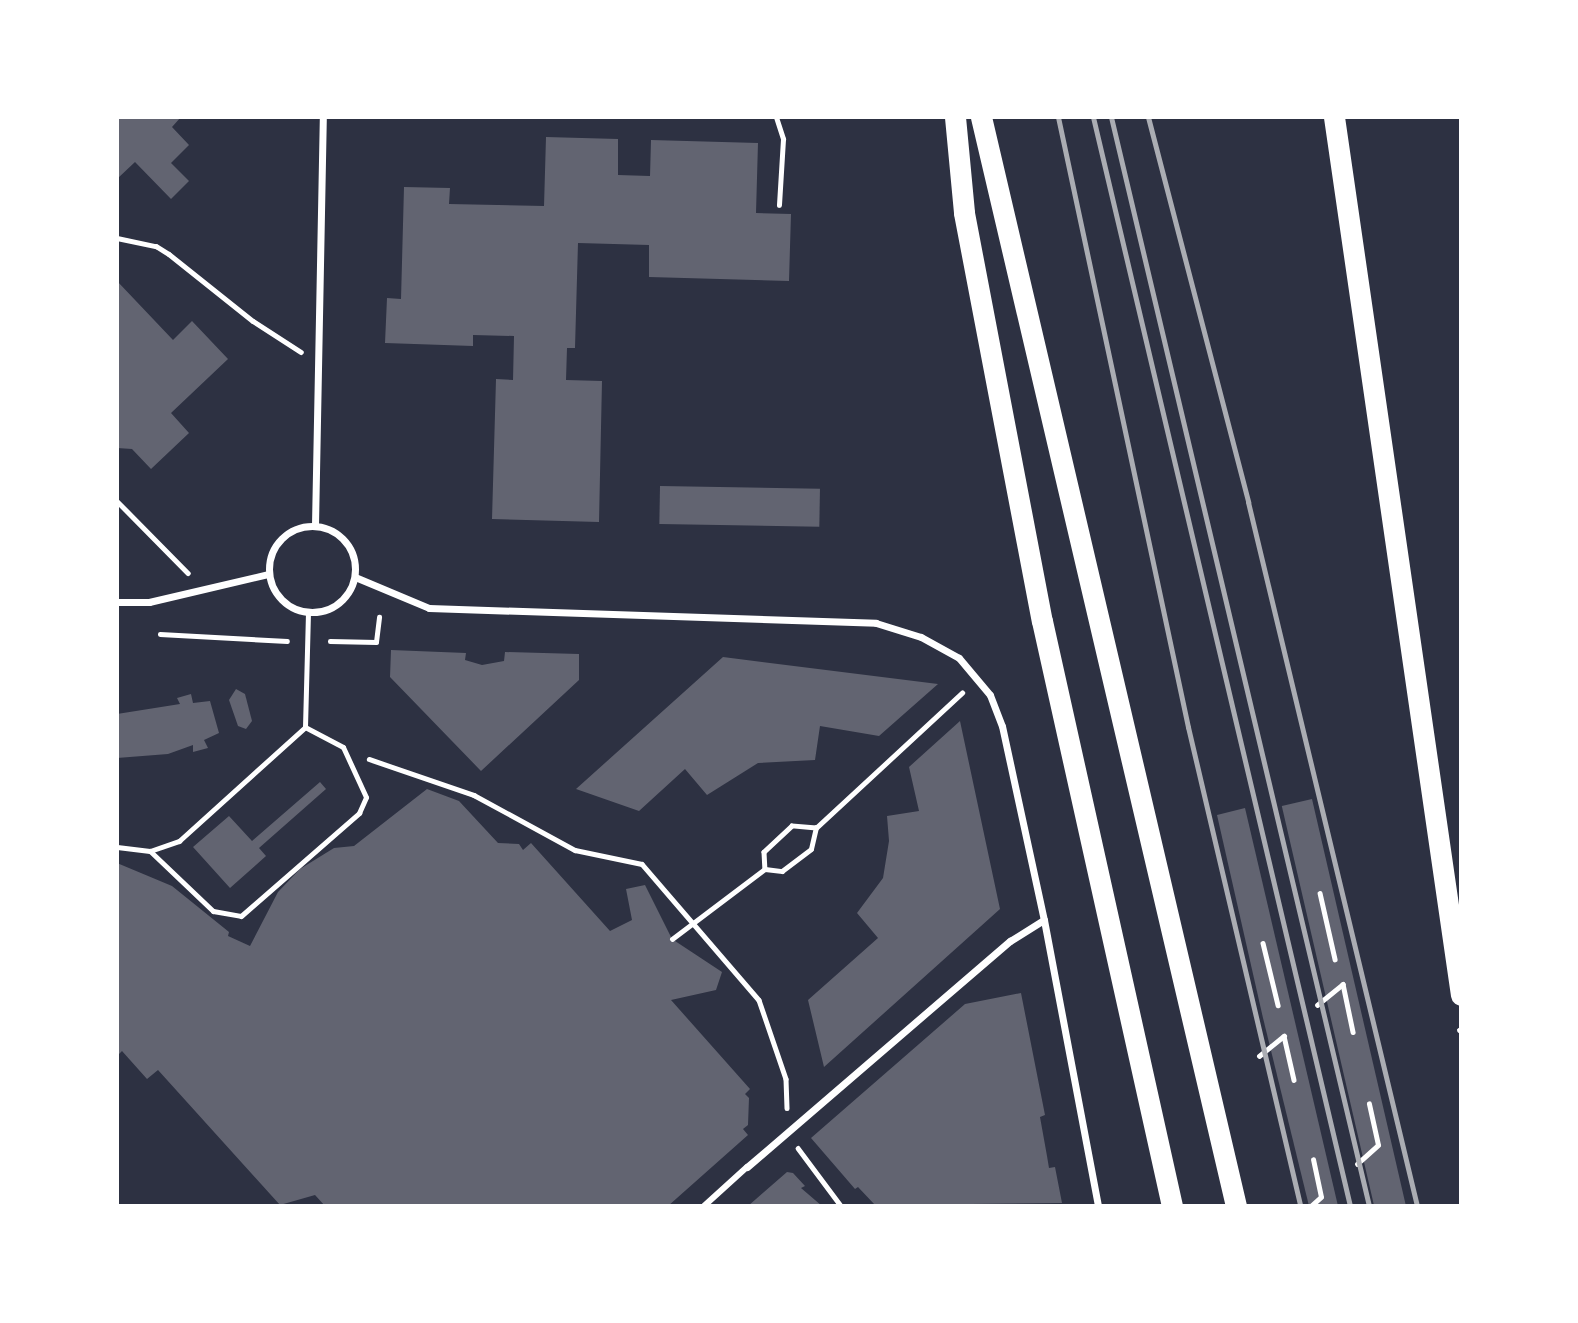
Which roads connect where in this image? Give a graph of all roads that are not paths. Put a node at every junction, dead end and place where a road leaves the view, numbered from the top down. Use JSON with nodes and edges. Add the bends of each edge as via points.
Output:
{"nodes":[{"id":1,"x":323,"y":117,"type":"edge"},
{"id":2,"x":776,"y":117,"type":"edge"},
{"id":3,"x":955,"y":117,"type":"edge"},
{"id":4,"x":981,"y":117,"type":"edge"},
{"id":5,"x":1334,"y":117,"type":"edge"},
{"id":6,"x":779,"y":205,"type":"dead end"},
{"id":7,"x":314,"y":525,"type":"junction"},
{"id":8,"x":268,"y":575,"type":"junction"},
{"id":9,"x":355,"y":577,"type":"junction"},
{"id":10,"x":117,"y":601,"type":"edge"},
{"id":11,"x":308,"y":612,"type":"junction"},
{"id":12,"x":305,"y":727,"type":"junction"},
{"id":13,"x":117,"y":847,"type":"edge"},
{"id":14,"x":150,"y":850,"type":"junction"},
{"id":15,"x":1044,"y":920,"type":"junction"},
{"id":16,"x":1461,"y":995,"type":"edge"},
{"id":17,"x":747,"y":1167,"type":"joint"},
{"id":18,"x":704,"y":1206,"type":"edge"},
{"id":19,"x":1098,"y":1206,"type":"edge"},
{"id":20,"x":1172,"y":1206,"type":"edge"},
{"id":21,"x":1236,"y":1206,"type":"edge"}],
"edges":[{"from":1,"to":7,"type":"street"},
{"from":2,"to":6,"type":"lane","via":[[783,139]]},
{"from":3,"to":20,"type":"highway","via":[[964,213],[1042,621]]},
{"from":4,"to":21,"type":"highway"},
{"from":5,"to":16,"type":"highway"},
{"from":7,"to":8,"type":"street","via":[[299,527],[275,545]]},
{"from":7,"to":9,"type":"street","via":[[346,542]]},
{"from":8,"to":10,"type":"street","via":[[149,602]]},
{"from":8,"to":11,"type":"street","via":[[281,601]]},
{"from":9,"to":11,"type":"street","via":[[338,604]]},
{"from":9,"to":15,"type":"street","via":[[429,608],[876,623],[941,646],[970,669],[997,709]]},
{"from":11,"to":12,"type":"lane"},
{"from":12,"to":14,"type":"lane","via":[[179,841]]},
{"from":12,"to":14,"type":"lane","via":[[343,747],[366,797],[359,813],[241,916],[213,911]]},
{"from":13,"to":14,"type":"lane"},
{"from":15,"to":17,"type":"street","via":[[1010,941]]},
{"from":15,"to":19,"type":"street"},
{"from":17,"to":18,"type":"street"}]}
